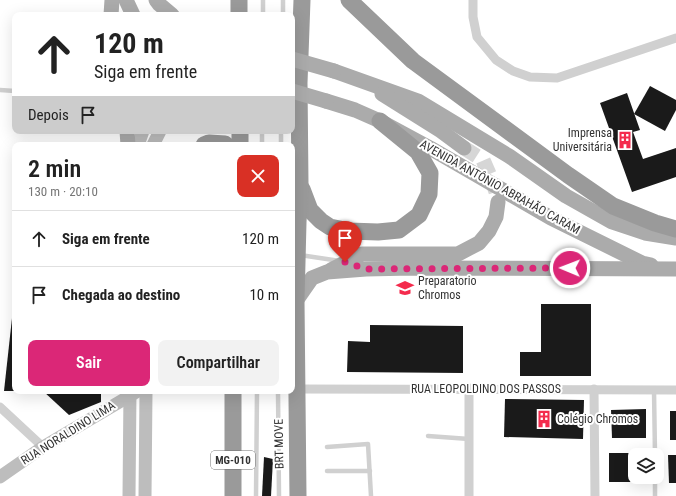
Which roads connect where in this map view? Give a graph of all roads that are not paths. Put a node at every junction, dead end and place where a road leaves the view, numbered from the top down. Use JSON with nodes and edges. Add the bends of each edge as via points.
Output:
{"nodes":[{"id":1,"x":112,"y":0,"type":"edge"},
{"id":2,"x":126,"y":0,"type":"edge"},
{"id":3,"x":156,"y":0,"type":"edge"},
{"id":4,"x":263,"y":0,"type":"edge"},
{"id":5,"x":283,"y":0,"type":"edge"},
{"id":6,"x":302,"y":0,"type":"edge"},
{"id":7,"x":349,"y":0,"type":"edge"},
{"id":8,"x":473,"y":0,"type":"edge"},
{"id":9,"x":111,"y":12,"type":"edge"},
{"id":10,"x":132,"y":12,"type":"edge"},
{"id":11,"x":168,"y":12,"type":"edge"},
{"id":12,"x":263,"y":12,"type":"edge"},
{"id":13,"x":283,"y":12,"type":"edge"},
{"id":14,"x":676,"y":38,"type":"edge"},
{"id":15,"x":295,"y":60,"type":"edge"},
{"id":16,"x":359,"y":80,"type":"junction"},
{"id":17,"x":0,"y":90,"type":"edge"},
{"id":18,"x":12,"y":91,"type":"edge"},
{"id":19,"x":295,"y":92,"type":"edge"},
{"id":20,"x":380,"y":121,"type":"junction"},
{"id":21,"x":464,"y":148,"type":"tunnel mouth"},
{"id":22,"x":300,"y":185,"type":"junction"},
{"id":23,"x":498,"y":202,"type":"tunnel mouth"},
{"id":24,"x":676,"y":229,"type":"edge"},
{"id":25,"x":676,"y":238,"type":"edge"},
{"id":26,"x":295,"y":243,"type":"edge"},
{"id":27,"x":295,"y":255,"type":"edge"},
{"id":28,"x":345,"y":262,"type":"junction"},
{"id":29,"x":366,"y":269,"type":"junction"},
{"id":30,"x":676,"y":269,"type":"edge"},
{"id":31,"x":327,"y":272,"type":"junction"},
{"id":32,"x":295,"y":278,"type":"edge"},
{"id":33,"x":296,"y":302,"type":"junction"},
{"id":34,"x":469,"y":388,"type":"junction"},
{"id":35,"x":297,"y":389,"type":"junction"},
{"id":36,"x":594,"y":389,"type":"junction"},
{"id":37,"x":654,"y":390,"type":"junction"},
{"id":38,"x":676,"y":390,"type":"edge"},
{"id":39,"x":130,"y":394,"type":"edge"},
{"id":40,"x":133,"y":394,"type":"edge"},
{"id":41,"x":146,"y":394,"type":"edge"},
{"id":42,"x":233,"y":394,"type":"edge"},
{"id":43,"x":257,"y":394,"type":"edge"},
{"id":44,"x":278,"y":394,"type":"edge"},
{"id":45,"x":0,"y":407,"type":"edge"},
{"id":46,"x":428,"y":436,"type":"dead end"},
{"id":47,"x":469,"y":439,"type":"junction"},
{"id":48,"x":43,"y":447,"type":"junction"},
{"id":49,"x":327,"y":447,"type":"dead end"},
{"id":50,"x":655,"y":448,"type":"edge"},
{"id":51,"x":327,"y":471,"type":"dead end"},
{"id":52,"x":370,"y":471,"type":"junction"},
{"id":53,"x":0,"y":477,"type":"edge"},
{"id":54,"x":655,"y":484,"type":"edge"},
{"id":55,"x":129,"y":496,"type":"edge"},
{"id":56,"x":145,"y":496,"type":"edge"},
{"id":57,"x":233,"y":496,"type":"edge"},
{"id":58,"x":256,"y":496,"type":"edge"},
{"id":59,"x":279,"y":496,"type":"edge"},
{"id":60,"x":298,"y":496,"type":"edge"},
{"id":61,"x":372,"y":496,"type":"edge"},
{"id":62,"x":469,"y":496,"type":"edge"},
{"id":63,"x":595,"y":496,"type":"edge"},
{"id":64,"x":655,"y":496,"type":"edge"}],
"edges":[{"from":1,"to":9,"type":"main road"},
{"from":2,"to":10,"type":"main road"},
{"from":3,"to":11,"type":"main road"},
{"from":4,"to":12,"type":"lane"},
{"from":5,"to":13,"type":"lane"},
{"from":6,"to":22,"type":"highway","via":[[299,83]]},
{"from":7,"to":24,"type":"highway","via":[[413,60],[574,179],[614,206]]},
{"from":8,"to":14,"type":"street","via":[[477,37],[496,60],[512,71],[530,77],[557,78]]},
{"from":15,"to":16,"type":"main road","bridge":true},
{"from":16,"to":21,"type":"main road"},
{"from":16,"to":25,"type":"main road","name":"AVENIDA ANTÔNIO ABRAHÃO CARAM","via":[[418,101],[509,156],[566,196],[612,222],[645,233]]},
{"from":17,"to":18,"type":"lane"},
{"from":19,"to":20,"type":"main road","name":"AVENIDA ANTÔNIO ABRAHÃO CARAM","bridge":true,"via":[[355,110]]},
{"from":20,"to":22,"type":"highway","via":[[418,152],[430,173],[429,194],[419,215],[399,230],[349,231],[330,227],[310,210]]},
{"from":20,"to":30,"type":"main road","name":"AVENIDA ANTÔNIO ABRAHÃO CARAM","via":[[551,218],[642,263]]},
{"from":22,"to":26,"type":"highway"},
{"from":23,"to":28,"type":"main road","via":[[496,217],[489,231],[479,243],[458,254],[362,254]]},
{"from":27,"to":28,"type":"lane"},
{"from":28,"to":29,"type":"lane"},
{"from":28,"to":31,"type":"main road"},
{"from":29,"to":30,"type":"main road","name":"AVENIDA ANTÔNIO ABRAHÃO CARAM"},
{"from":29,"to":31,"type":"main road","name":"AVENIDA ANTÔNIO ABRAHÃO CARAM"},
{"from":31,"to":33,"type":"main road","name":"AVENIDA ANTÔNIO ABRAHÃO CARAM","via":[[312,278]]},
{"from":32,"to":33,"type":"highway"},
{"from":33,"to":35,"type":"highway"},
{"from":34,"to":35,"type":"street","name":"RUA LEOPOLDINO DOS PASSOS"},
{"from":34,"to":36,"type":"street","name":"RUA LEOPOLDINO DOS PASSOS"},
{"from":34,"to":47,"type":"street"},
{"from":35,"to":60,"type":"highway"},
{"from":36,"to":37,"type":"street","name":"RUA LEOPOLDINO DOS PASSOS"},
{"from":36,"to":63,"type":"street"},
{"from":37,"to":38,"type":"street","name":"RUA LEOPOLDINO DOS PASSOS"},
{"from":37,"to":50,"type":"lane"},
{"from":39,"to":48,"type":"street","name":"RUA NORALDINO LIMA"},
{"from":40,"to":55,"type":"street"},
{"from":41,"to":56,"type":"street"},
{"from":42,"to":57,"type":"highway","number":"MG-010"},
{"from":43,"to":58,"type":"lane","name":"BRT MOVE"},
{"from":44,"to":59,"type":"lane","name":"BRT MOVE"},
{"from":45,"to":48,"type":"street"},
{"from":46,"to":47,"type":"lane"},
{"from":47,"to":62,"type":"street"},
{"from":48,"to":53,"type":"street","name":"RUA NORALDINO LIMA"},
{"from":49,"to":52,"type":"lane","via":[[368,444]]},
{"from":51,"to":52,"type":"lane"},
{"from":52,"to":61,"type":"lane"},
{"from":54,"to":64,"type":"lane"}]}
